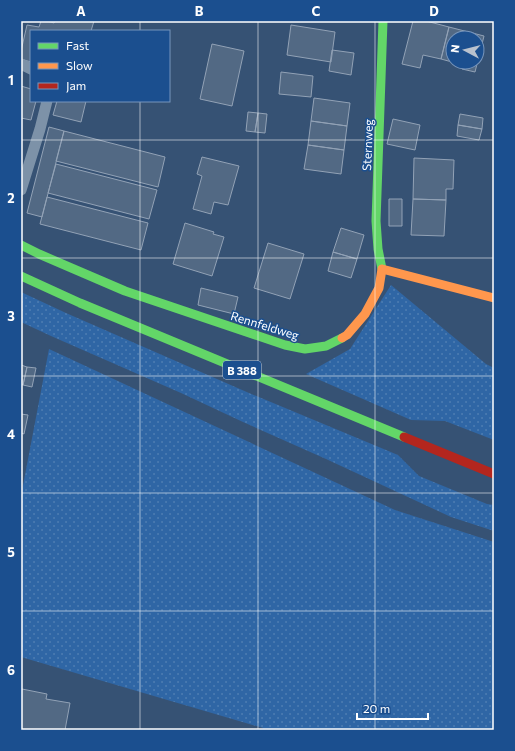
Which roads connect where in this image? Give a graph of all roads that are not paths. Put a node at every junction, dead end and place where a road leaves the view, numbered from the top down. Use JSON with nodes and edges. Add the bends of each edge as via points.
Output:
{"nodes":[{"id":1,"x":383,"y":21,"type":"edge"},
{"id":2,"x":21,"y":64,"type":"edge"},
{"id":3,"x":30,"y":68,"type":"edge"},
{"id":4,"x":47,"y":102,"type":"edge"},
{"id":5,"x":21,"y":190,"type":"edge"},
{"id":6,"x":21,"y":244,"type":"edge"},
{"id":7,"x":382,"y":269,"type":"junction"},
{"id":8,"x":21,"y":276,"type":"edge"},
{"id":9,"x":494,"y":298,"type":"edge"},
{"id":10,"x":494,"y":474,"type":"edge"}],
"edges":[{"from":1,"to":7,"type":"street","name":"Sternweg","via":[[376,221]]},
{"from":2,"to":3,"type":"lane"},
{"from":4,"to":5,"type":"lane"},
{"from":6,"to":7,"type":"street","name":"Rennfeldweg","via":[[125,291],[285,345],[305,349],[326,346],[347,335],[364,314],[379,288]]},
{"from":7,"to":9,"type":"street"},
{"from":8,"to":10,"type":"street","number":"B 388","via":[[80,304]]}]}
